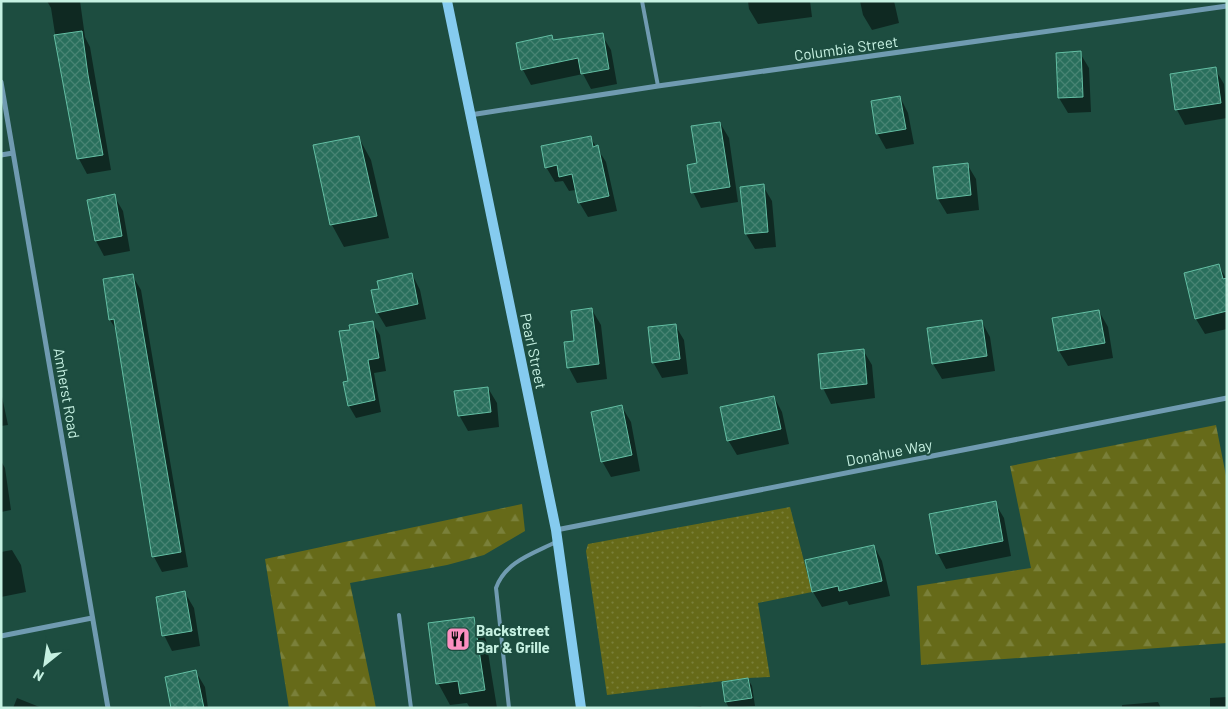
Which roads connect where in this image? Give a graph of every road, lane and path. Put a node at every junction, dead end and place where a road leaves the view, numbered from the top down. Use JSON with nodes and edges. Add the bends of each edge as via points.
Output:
{"nodes":[{"id":1,"x":447,"y":1,"type":"edge"},
{"id":2,"x":642,"y":1,"type":"edge"},
{"id":3,"x":1227,"y":6,"type":"edge"},
{"id":4,"x":1,"y":82,"type":"edge"},
{"id":5,"x":658,"y":86,"type":"junction"},
{"id":6,"x":470,"y":115,"type":"junction"},
{"id":7,"x":13,"y":153,"type":"junction"},
{"id":8,"x":1,"y":155,"type":"edge"},
{"id":9,"x":1227,"y":398,"type":"edge"},
{"id":10,"x":557,"y":536,"type":"junction"},
{"id":11,"x":399,"y":615,"type":"dead end"},
{"id":12,"x":92,"y":618,"type":"junction"},
{"id":13,"x":1,"y":636,"type":"edge"},
{"id":14,"x":108,"y":708,"type":"edge"},
{"id":15,"x":411,"y":708,"type":"edge"},
{"id":16,"x":509,"y":708,"type":"edge"},
{"id":17,"x":581,"y":708,"type":"edge"}],
"edges":[{"from":1,"to":6,"type":"main road","name":"Pearl Street"},
{"from":2,"to":5,"type":"lane"},
{"from":3,"to":5,"type":"street","name":"Columbia Street"},
{"from":4,"to":7,"type":"street","name":"Amherst Road"},
{"from":5,"to":6,"type":"street","name":"Columbia Street"},
{"from":6,"to":10,"type":"main road","name":"Pearl Street"},
{"from":7,"to":8,"type":"street"},
{"from":7,"to":12,"type":"street","name":"Amherst Road"},
{"from":9,"to":10,"type":"street","name":"Donahue Way"},
{"from":10,"to":16,"type":"lane","via":[[514,563],[501,575],[496,588]]},
{"from":10,"to":17,"type":"main road","name":"Pearl Street"},
{"from":11,"to":15,"type":"lane"},
{"from":12,"to":13,"type":"street"},
{"from":12,"to":14,"type":"street","name":"Amherst Road"}]}
